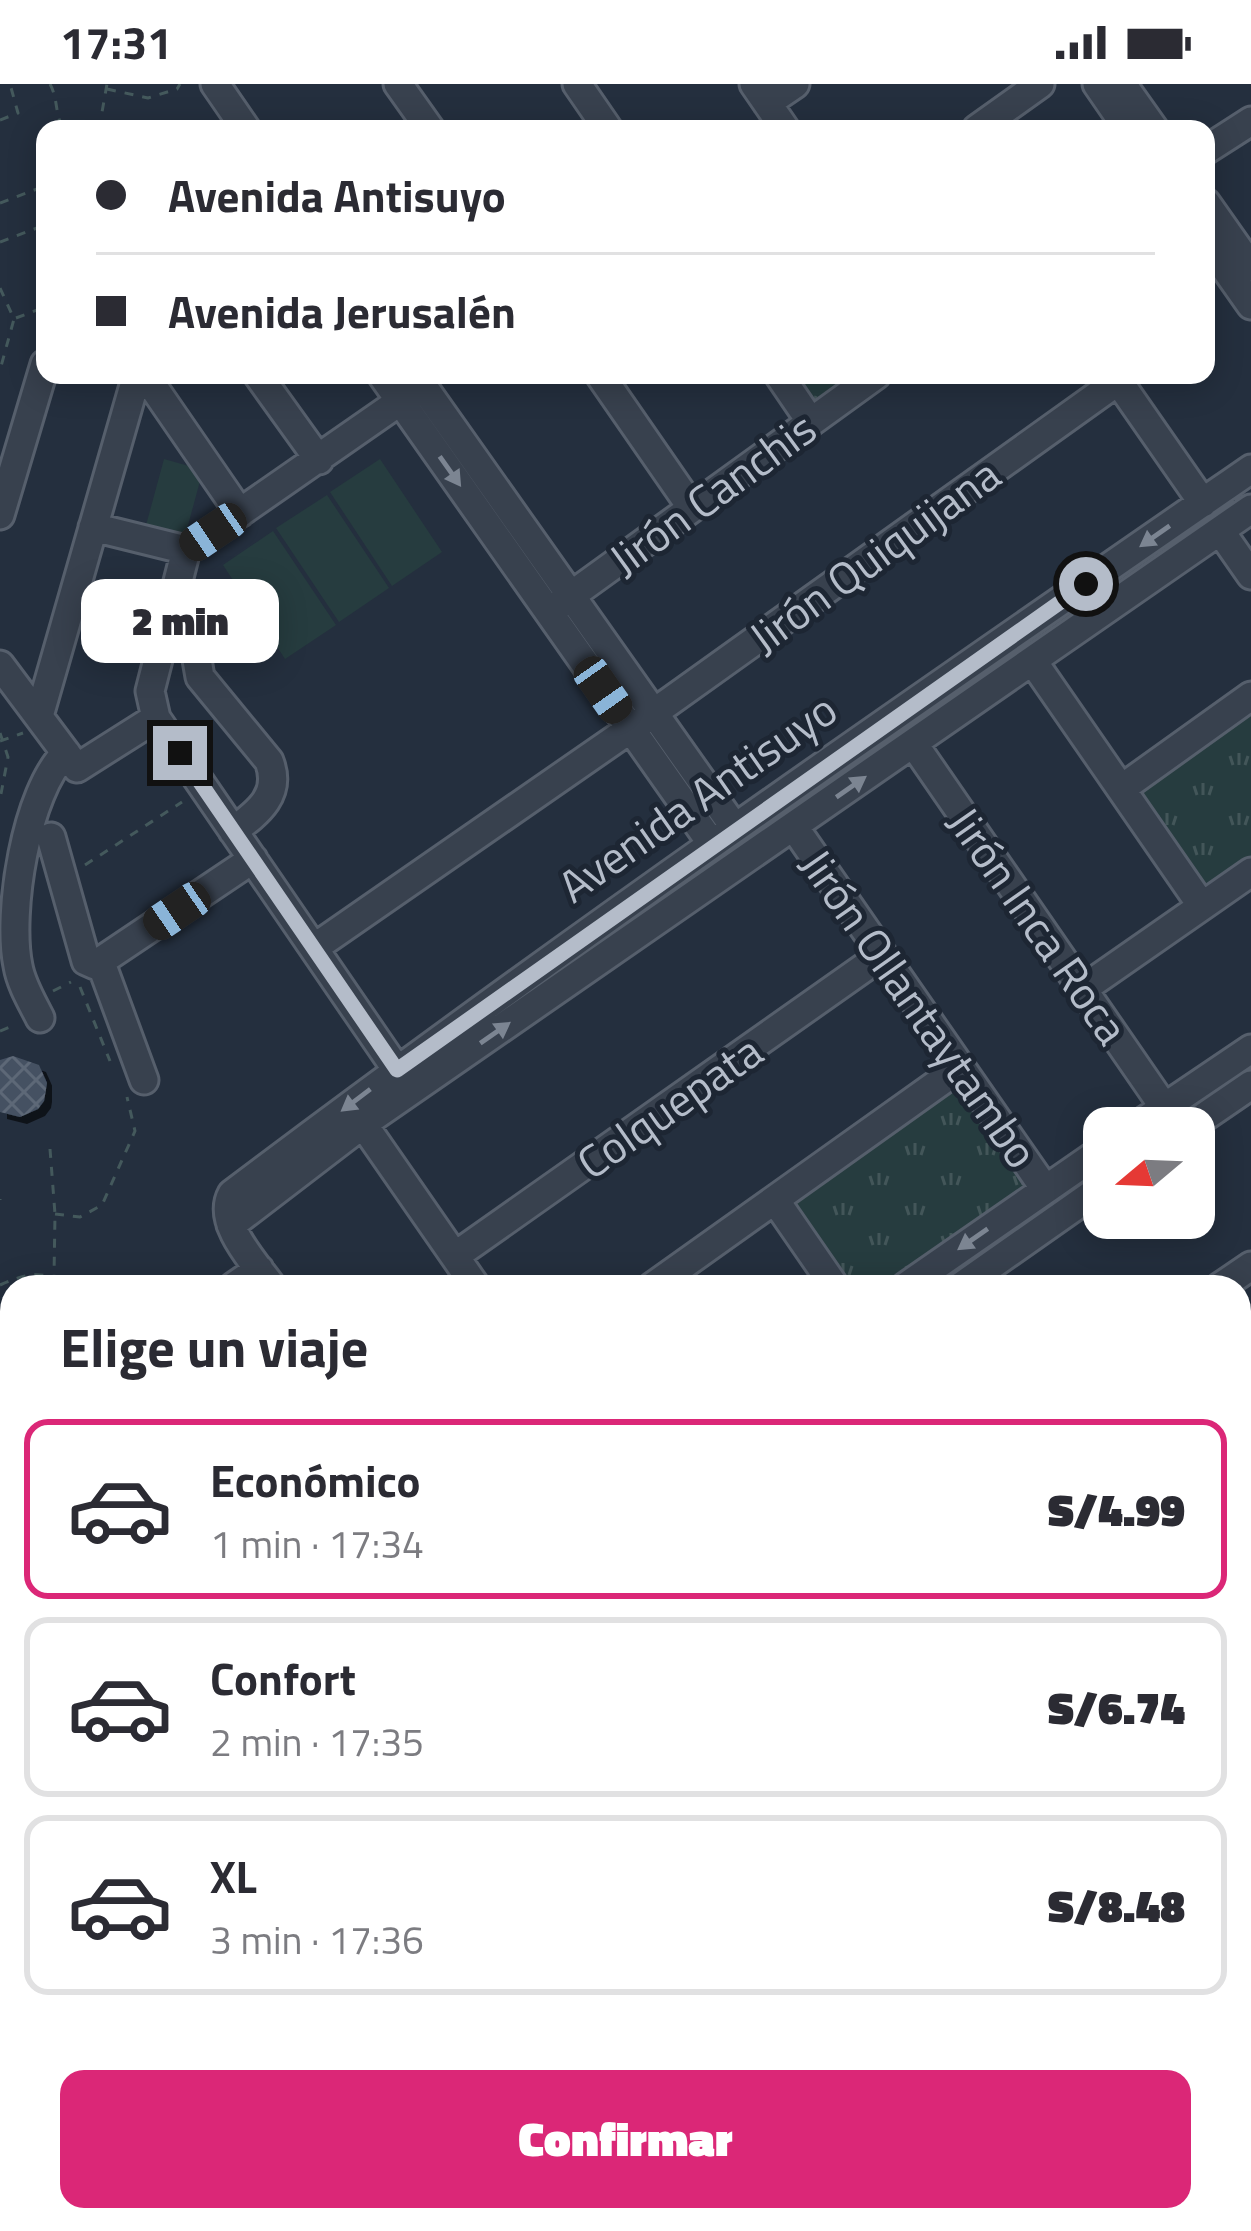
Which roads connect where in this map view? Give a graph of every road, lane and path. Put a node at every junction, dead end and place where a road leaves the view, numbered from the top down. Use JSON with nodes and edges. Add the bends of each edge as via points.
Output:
{"nodes":[{"id":1,"x":10,"y":84,"type":"edge"},
{"id":2,"x":50,"y":84,"type":"edge"},
{"id":3,"x":180,"y":84,"type":"edge"},
{"id":4,"x":398,"y":84,"type":"edge"},
{"id":5,"x":577,"y":84,"type":"edge"},
{"id":6,"x":795,"y":84,"type":"edge"},
{"id":7,"x":1040,"y":84,"type":"edge"},
{"id":8,"x":1097,"y":84,"type":"edge"},
{"id":9,"x":1122,"y":84,"type":"edge"},
{"id":10,"x":107,"y":87,"type":"edge"},
{"id":11,"x":228,"y":89,"type":"edge"},
{"id":12,"x":761,"y":94,"type":"edge"},
{"id":13,"x":0,"y":120,"type":"edge"},
{"id":14,"x":58,"y":120,"type":"edge"},
{"id":15,"x":101,"y":120,"type":"edge"},
{"id":16,"x":241,"y":120,"type":"edge"},
{"id":17,"x":424,"y":120,"type":"edge"},
{"id":18,"x":602,"y":120,"type":"edge"},
{"id":19,"x":779,"y":120,"type":"edge"},
{"id":20,"x":990,"y":120,"type":"edge"},
{"id":21,"x":1122,"y":120,"type":"edge"},
{"id":22,"x":1148,"y":120,"type":"edge"},
{"id":23,"x":1251,"y":121,"type":"edge"},
{"id":24,"x":1215,"y":145,"type":"edge"},
{"id":25,"x":36,"y":189,"type":"edge"},
{"id":26,"x":0,"y":203,"type":"edge"},
{"id":27,"x":1215,"y":215,"type":"edge"},
{"id":28,"x":36,"y":228,"type":"edge"},
{"id":29,"x":0,"y":242,"type":"edge"},
{"id":30,"x":1215,"y":254,"type":"edge"},
{"id":31,"x":1251,"y":267,"type":"edge"},
{"id":32,"x":0,"y":288,"type":"edge"},
{"id":33,"x":1251,"y":305,"type":"edge"},
{"id":34,"x":36,"y":310,"type":"edge"},
{"id":35,"x":14,"y":319,"type":"junction"},
{"id":36,"x":0,"y":370,"type":"edge"},
{"id":37,"x":39,"y":384,"type":"edge"},
{"id":38,"x":138,"y":384,"type":"edge"},
{"id":39,"x":147,"y":384,"type":"edge"},
{"id":40,"x":264,"y":384,"type":"edge"},
{"id":41,"x":606,"y":384,"type":"edge"},
{"id":42,"x":785,"y":384,"type":"edge"},
{"id":43,"x":864,"y":384,"type":"edge"},
{"id":44,"x":1108,"y":384,"type":"edge"},
{"id":45,"x":1120,"y":384,"type":"edge"},
{"id":46,"x":413,"y":388,"type":"edge"},
{"id":47,"x":811,"y":422,"type":"junction"},
{"id":48,"x":319,"y":460,"type":"junction"},
{"id":49,"x":1251,"y":470,"type":"edge"},
{"id":50,"x":1203,"y":502,"type":"junction"},
{"id":51,"x":692,"y":508,"type":"junction"},
{"id":52,"x":1251,"y":509,"type":"edge"},
{"id":53,"x":240,"y":513,"type":"junction"},
{"id":54,"x":0,"y":515,"type":"edge"},
{"id":55,"x":93,"y":526,"type":"junction"},
{"id":56,"x":1220,"y":532,"type":"junction"},
{"id":57,"x":186,"y":550,"type":"junction"},
{"id":58,"x":1251,"y":575,"type":"edge"},
{"id":59,"x":560,"y":604,"type":"junction"},
{"id":60,"x":212,"y":629,"type":"dead end"},
{"id":61,"x":1034,"y":663,"type":"junction"},
{"id":62,"x":0,"y":665,"type":"edge"},
{"id":63,"x":1251,"y":696,"type":"edge"},
{"id":64,"x":655,"y":712,"type":"junction"},
{"id":65,"x":38,"y":716,"type":"junction"},
{"id":66,"x":156,"y":718,"type":"junction"},
{"id":67,"x":630,"y":729,"type":"junction"},
{"id":68,"x":0,"y":733,"type":"edge"},
{"id":69,"x":914,"y":743,"type":"junction"},
{"id":70,"x":71,"y":760,"type":"junction"},
{"id":71,"x":204,"y":788,"type":"junction"},
{"id":72,"x":1121,"y":789,"type":"junction"},
{"id":73,"x":0,"y":799,"type":"edge"},
{"id":74,"x":794,"y":826,"type":"junction"},
{"id":75,"x":233,"y":831,"type":"junction"},
{"id":76,"x":723,"y":836,"type":"junction"},
{"id":77,"x":51,"y":837,"type":"dead end"},
{"id":78,"x":253,"y":859,"type":"junction"},
{"id":79,"x":1251,"y":872,"type":"edge"},
{"id":80,"x":63,"y":879,"type":"junction"},
{"id":81,"x":1202,"y":906,"type":"junction"},
{"id":82,"x":314,"y":948,"type":"junction"},
{"id":83,"x":882,"y":955,"type":"junction"},
{"id":84,"x":93,"y":962,"type":"junction"},
{"id":85,"x":1083,"y":989,"type":"junction"},
{"id":86,"x":36,"y":1010,"type":"joint"},
{"id":87,"x":1251,"y":1049,"type":"edge"},
{"id":88,"x":961,"y":1067,"type":"junction"},
{"id":89,"x":397,"y":1070,"type":"junction"},
{"id":90,"x":129,"y":1083,"type":"junction"},
{"id":91,"x":1251,"y":1084,"type":"edge"},
{"id":92,"x":1164,"y":1107,"type":"joint"},
{"id":93,"x":1215,"y":1109,"type":"edge"},
{"id":94,"x":362,"y":1124,"type":"junction"},
{"id":95,"x":50,"y":1149,"type":"dead end"},
{"id":96,"x":1083,"y":1164,"type":"edge"},
{"id":97,"x":1046,"y":1190,"type":"junction"},
{"id":98,"x":775,"y":1200,"type":"junction"},
{"id":99,"x":1083,"y":1201,"type":"edge"},
{"id":100,"x":55,"y":1214,"type":"junction"},
{"id":101,"x":230,"y":1225,"type":"junction"},
{"id":102,"x":455,"y":1256,"type":"junction"},
{"id":103,"x":54,"y":1275,"type":"edge"},
{"id":104,"x":263,"y":1275,"type":"edge"},
{"id":105,"x":468,"y":1275,"type":"edge"},
{"id":106,"x":671,"y":1275,"type":"edge"},
{"id":107,"x":828,"y":1275,"type":"edge"},
{"id":108,"x":922,"y":1275,"type":"edge"},
{"id":109,"x":977,"y":1275,"type":"edge"}],
"edges":[{"from":1,"to":13,"type":"path","via":[[18,113]]},
{"from":2,"to":14,"type":"path"},
{"from":3,"to":10,"type":"path","via":[[148,98]]},
{"from":4,"to":17,"type":"street"},
{"from":5,"to":18,"type":"street"},
{"from":6,"to":12,"type":"street"},
{"from":7,"to":20,"type":"street"},
{"from":8,"to":21,"type":"street"},
{"from":9,"to":22,"type":"street"},
{"from":10,"to":15,"type":"path"},
{"from":11,"to":16,"type":"street"},
{"from":12,"to":19,"type":"street"},
{"from":23,"to":24,"type":"street"},
{"from":25,"to":26,"type":"path"},
{"from":27,"to":31,"type":"street"},
{"from":28,"to":29,"type":"path"},
{"from":30,"to":33,"type":"street"},
{"from":32,"to":35,"type":"path"},
{"from":34,"to":35,"type":"path"},
{"from":35,"to":36,"type":"path"},
{"from":37,"to":54,"type":"street"},
{"from":38,"to":55,"type":"street"},
{"from":39,"to":53,"type":"street"},
{"from":40,"to":48,"type":"street"},
{"from":41,"to":51,"type":"street"},
{"from":42,"to":47,"type":"street"},
{"from":43,"to":47,"type":"street","name":"Jirón Canchis"},
{"from":44,"to":64,"type":"street","name":"Jirón Quiquijana"},
{"from":45,"to":50,"type":"street"},
{"from":46,"to":48,"type":"street"},
{"from":46,"to":59,"type":"street"},
{"from":47,"to":51,"type":"street","name":"Jirón Canchis"},
{"from":48,"to":53,"type":"street"},
{"from":49,"to":50,"type":"street","name":"Avenida Antisuyo"},
{"from":50,"to":76,"type":"street","name":"Avenida Antisuyo","one_way":true},
{"from":51,"to":59,"type":"street","name":"Jirón Canchis"},
{"from":52,"to":56,"type":"street","name":"Avenida Antisuyo"},
{"from":53,"to":57,"type":"street"},
{"from":55,"to":57,"type":"street"},
{"from":55,"to":65,"type":"street"},
{"from":56,"to":58,"type":"street"},
{"from":56,"to":61,"type":"street","name":"Avenida Antisuyo"},
{"from":57,"to":66,"type":"street","via":[[150,691]]},
{"from":59,"to":64,"type":"street"},
{"from":59,"to":67,"type":"street"},
{"from":60,"to":75,"type":"street","via":[[196,655],[200,677],[275,776],[271,797]]},
{"from":61,"to":69,"type":"street","name":"Avenida Antisuyo"},
{"from":61,"to":72,"type":"street"},
{"from":62,"to":65,"type":"street"},
{"from":63,"to":72,"type":"street"},
{"from":64,"to":67,"type":"street","name":"Jirón Quiquijana"},
{"from":64,"to":76,"type":"street"},
{"from":65,"to":70,"type":"street"},
{"from":66,"to":70,"type":"street"},
{"from":66,"to":71,"type":"street"},
{"from":67,"to":76,"type":"street"},
{"from":67,"to":82,"type":"street","name":"Jirón Quiquijana"},
{"from":68,"to":73,"type":"path","via":[[8,758]]},
{"from":74,"to":69,"type":"street","name":"Avenida Antisuyo","one_way":true},
{"from":69,"to":85,"type":"street","name":"Jirón Inca Roca"},
{"from":70,"to":86,"type":"street","via":[[48,773],[37,796],[17,903],[17,964]]},
{"from":71,"to":75,"type":"street"},
{"from":71,"to":80,"type":"path"},
{"from":72,"to":81,"type":"street"},
{"from":74,"to":83,"type":"street","name":"Jirón Ollantaytambo"},
{"from":94,"to":74,"type":"street","name":"Avenida Antisuyo","one_way":true},
{"from":75,"to":78,"type":"street"},
{"from":76,"to":89,"type":"street","name":"Avenida Antisuyo"},
{"from":77,"to":80,"type":"street"},
{"from":78,"to":82,"type":"street"},
{"from":78,"to":84,"type":"street"},
{"from":79,"to":81,"type":"street"},
{"from":80,"to":84,"type":"street"},
{"from":81,"to":85,"type":"street"},
{"from":82,"to":89,"type":"street"},
{"from":83,"to":88,"type":"street","name":"Jirón Ollantaytambo"},
{"from":83,"to":102,"type":"street","name":"Colquepata"},
{"from":84,"to":90,"type":"street"},
{"from":85,"to":92,"type":"street","name":"Jirón Inca Roca"},
{"from":86,"to":90,"type":"path","via":[[77,979]]},
{"from":87,"to":92,"type":"street"},
{"from":88,"to":97,"type":"street","name":"Jirón Ollantaytambo"},
{"from":88,"to":98,"type":"street"},
{"from":89,"to":101,"type":"street","name":"Avenida Antisuyo","one_way":true,"via":[[232,1194]]},
{"from":90,"to":100,"type":"path","via":[[135,1131],[102,1205],[80,1217]]},
{"from":91,"to":93,"type":"street"},
{"from":94,"to":101,"type":"street","name":"Avenida Antisuyo"},
{"from":94,"to":102,"type":"street"},
{"from":95,"to":100,"type":"path"},
{"from":96,"to":97,"type":"street"},
{"from":97,"to":108,"type":"street","one_way":true},
{"from":98,"to":106,"type":"street"},
{"from":98,"to":107,"type":"street"},
{"from":99,"to":109,"type":"street"},
{"from":100,"to":103,"type":"path"},
{"from":101,"to":104,"type":"street"},
{"from":102,"to":105,"type":"street"}]}
